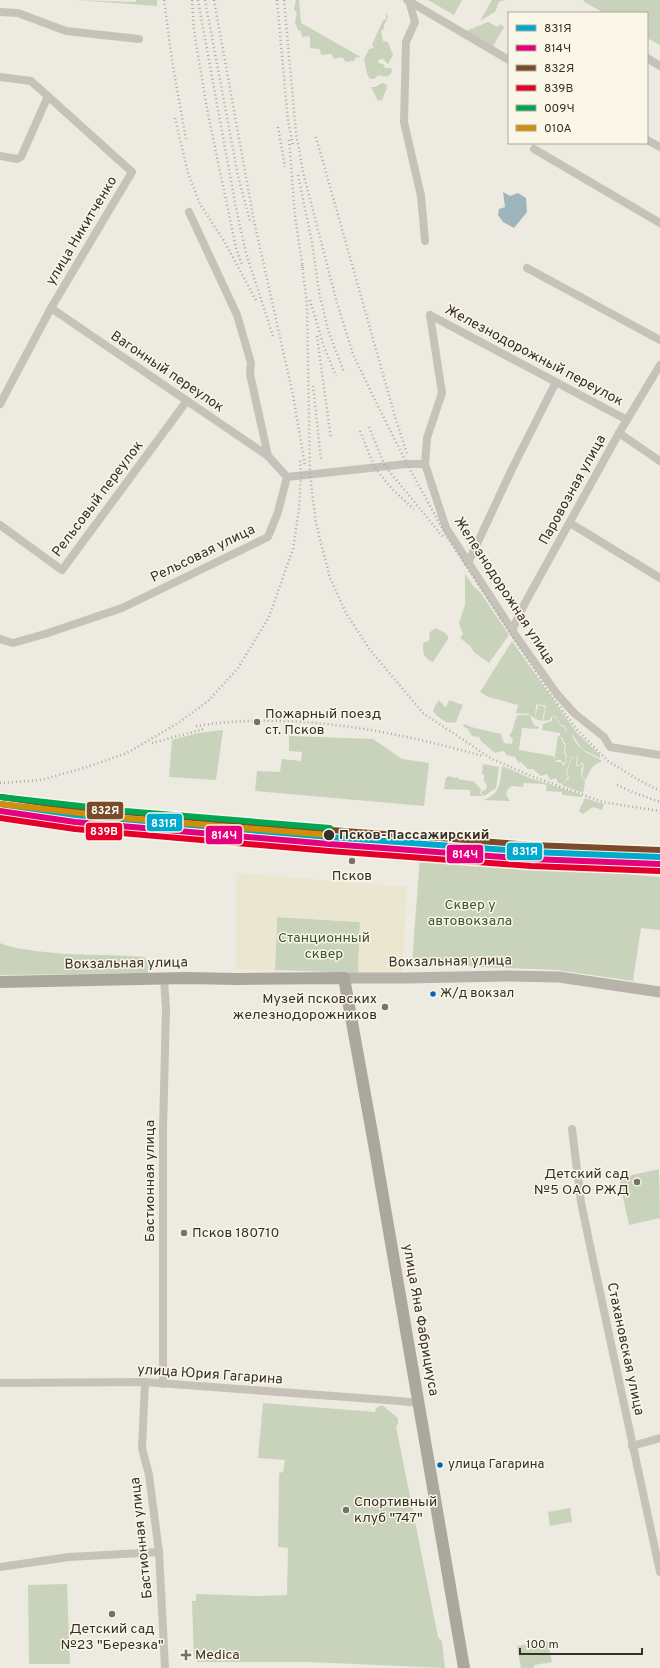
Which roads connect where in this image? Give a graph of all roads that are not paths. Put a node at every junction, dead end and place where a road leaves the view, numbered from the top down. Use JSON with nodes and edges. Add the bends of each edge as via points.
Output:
{"nodes":[{"id":1,"x":407,"y":1,"type":"edge"},
{"id":2,"x":0,"y":12,"type":"edge"},
{"id":3,"x":139,"y":39,"type":"dead end"},
{"id":4,"x":508,"y":59,"type":"edge"},
{"id":5,"x":648,"y":59,"type":"edge"},
{"id":6,"x":660,"y":66,"type":"edge"},
{"id":7,"x":0,"y":78,"type":"edge"},
{"id":8,"x":48,"y":96,"type":"junction"},
{"id":9,"x":648,"y":141,"type":"edge"},
{"id":10,"x":660,"y":148,"type":"edge"},
{"id":11,"x":534,"y":149,"type":"dead end"},
{"id":12,"x":0,"y":156,"type":"edge"},
{"id":13,"x":189,"y":212,"type":"dead end"},
{"id":14,"x":660,"y":223,"type":"edge"},
{"id":15,"x":425,"y":240,"type":"dead end"},
{"id":16,"x":526,"y":268,"type":"dead end"},
{"id":17,"x":51,"y":308,"type":"junction"},
{"id":18,"x":660,"y":340,"type":"edge"},
{"id":19,"x":660,"y":365,"type":"edge"},
{"id":20,"x":556,"y":382,"type":"junction"},
{"id":21,"x":186,"y":402,"type":"junction"},
{"id":22,"x":0,"y":404,"type":"edge"},
{"id":23,"x":627,"y":420,"type":"junction"},
{"id":24,"x":619,"y":433,"type":"junction"},
{"id":25,"x":268,"y":456,"type":"junction"},
{"id":26,"x":660,"y":461,"type":"edge"},
{"id":27,"x":424,"y":464,"type":"junction"},
{"id":28,"x":287,"y":477,"type":"junction"},
{"id":29,"x":570,"y":523,"type":"junction"},
{"id":30,"x":0,"y":525,"type":"edge"},
{"id":31,"x":468,"y":563,"type":"junction"},
{"id":32,"x":660,"y":578,"type":"edge"},
{"id":33,"x":512,"y":630,"type":"junction"},
{"id":34,"x":0,"y":639,"type":"edge"},
{"id":35,"x":660,"y":755,"type":"edge"},
{"id":36,"x":344,"y":978,"type":"junction"},
{"id":37,"x":164,"y":979,"type":"junction"},
{"id":38,"x":0,"y":982,"type":"edge"},
{"id":39,"x":660,"y":992,"type":"edge"},
{"id":40,"x":572,"y":1129,"type":"dead end"},
{"id":41,"x":145,"y":1382,"type":"junction"},
{"id":42,"x":0,"y":1383,"type":"edge"},
{"id":43,"x":163,"y":1384,"type":"junction"},
{"id":44,"x":419,"y":1403,"type":"junction"},
{"id":45,"x":660,"y":1438,"type":"edge"},
{"id":46,"x":632,"y":1446,"type":"junction"},
{"id":47,"x":159,"y":1552,"type":"junction"},
{"id":48,"x":0,"y":1567,"type":"edge"},
{"id":49,"x":660,"y":1572,"type":"edge"},
{"id":50,"x":165,"y":1668,"type":"edge"},
{"id":51,"x":464,"y":1668,"type":"edge"}],
"edges":[{"from":1,"to":4,"type":"street"},
{"from":1,"to":15,"type":"street","via":[[415,22],[406,42],[404,122],[421,196]]},
{"from":2,"to":3,"type":"street","via":[[18,13],[66,31]]},
{"from":5,"to":6,"type":"street"},
{"from":7,"to":8,"type":"street","via":[[30,81]]},
{"from":8,"to":12,"type":"street","via":[[21,157],[17,159]]},
{"from":8,"to":17,"type":"street","name":"улица Никитченко","via":[[132,172]]},
{"from":9,"to":10,"type":"street"},
{"from":11,"to":14,"type":"street"},
{"from":13,"to":25,"type":"street","via":[[237,315],[251,363],[250,374]]},
{"from":16,"to":18,"type":"street"},
{"from":17,"to":21,"type":"street","name":"Вагонный переулок"},
{"from":17,"to":22,"type":"street","name":"улица Никитченко"},
{"from":19,"to":23,"type":"street","name":"Паровозная улица"},
{"from":20,"to":23,"type":"street","name":"Железнодорожный переулок"},
{"from":20,"to":27,"type":"street","name":"Железнодорожный переулок","via":[[430,315],[442,393],[427,438]]},
{"from":20,"to":31,"type":"street"},
{"from":21,"to":25,"type":"street","name":"Вагонный переулок"},
{"from":21,"to":30,"type":"street","name":"Рельсовый переулок","via":[[62,570]]},
{"from":23,"to":24,"type":"street","name":"Паровозная улица"},
{"from":24,"to":26,"type":"street"},
{"from":24,"to":29,"type":"street","name":"Паровозная улица"},
{"from":25,"to":28,"type":"street"},
{"from":27,"to":28,"type":"street"},
{"from":27,"to":31,"type":"street","name":"Железнодорожная улица","via":[[446,528]]},
{"from":28,"to":34,"type":"street","name":"Рельсовая улица","via":[[268,537],[122,608],[13,643]]},
{"from":29,"to":32,"type":"street"},
{"from":29,"to":33,"type":"street","name":"Паровозная улица"},
{"from":31,"to":33,"type":"street","name":"Железнодорожная улица"},
{"from":33,"to":35,"type":"street","name":"Железнодорожная улица","via":[[557,694],[574,713],[604,738],[610,747]]},
{"from":36,"to":37,"type":"main road","name":"Вокзальная улица"},
{"from":36,"to":39,"type":"main road","name":"Вокзальная улица","via":[[559,977]]},
{"from":36,"to":44,"type":"main road","name":"улица Яна Фабрициуса"},
{"from":37,"to":38,"type":"main road","name":"Вокзальная улица"},
{"from":37,"to":43,"type":"street","name":"Бастионная улица","via":[[166,1009],[163,1129]]},
{"from":40,"to":46,"type":"street","name":"Стахановская улица","via":[[581,1202]]},
{"from":41,"to":42,"type":"street","name":"улица Юрия Гагарина"},
{"from":41,"to":43,"type":"street","name":"улица Юрия Гагарина"},
{"from":41,"to":47,"type":"street","name":"Бастионная улица","via":[[142,1448],[149,1475]]},
{"from":43,"to":44,"type":"street","name":"улица Юрия Гагарина"},
{"from":44,"to":51,"type":"main road","name":"улица Яна Фабрициуса"},
{"from":45,"to":46,"type":"street"},
{"from":46,"to":49,"type":"street","name":"Стахановская улица"},
{"from":47,"to":48,"type":"street","via":[[70,1557]]},
{"from":47,"to":50,"type":"street","name":"Бастионная улица"}]}
